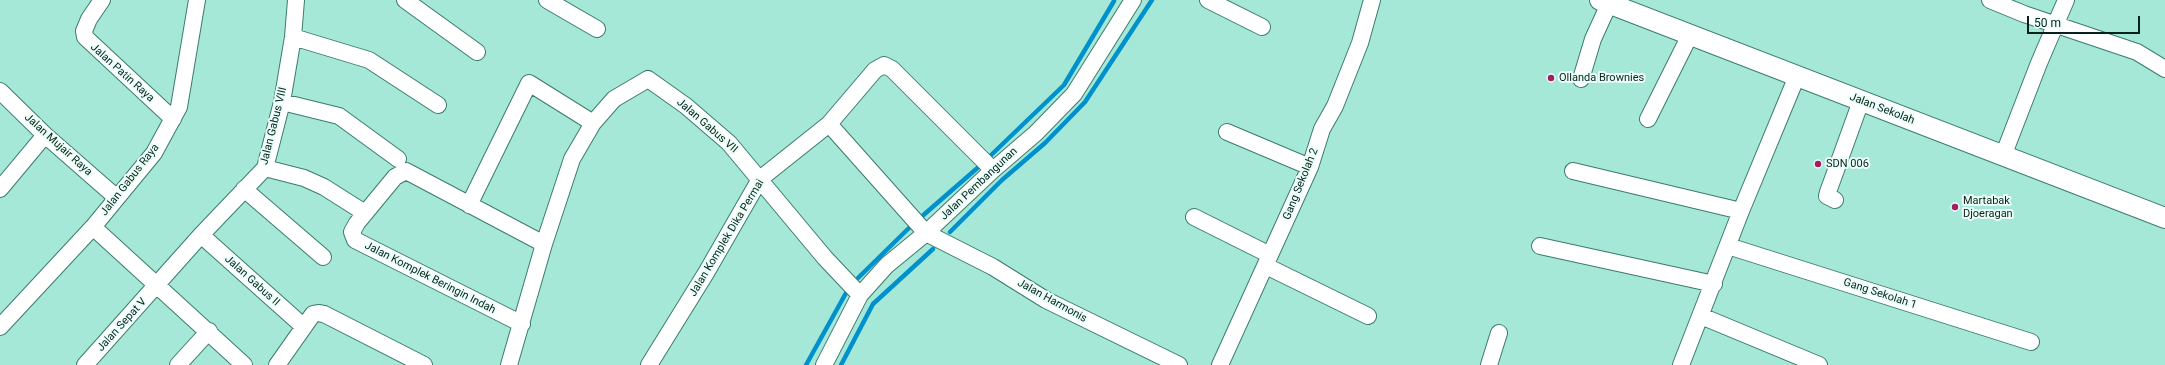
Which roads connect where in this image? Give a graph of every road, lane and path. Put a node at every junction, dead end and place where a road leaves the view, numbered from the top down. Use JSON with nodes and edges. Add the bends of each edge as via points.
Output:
{"nodes":[{"id":1,"x":102,"y":0,"type":"edge"},
{"id":2,"x":197,"y":0,"type":"edge"},
{"id":3,"x":296,"y":0,"type":"edge"},
{"id":4,"x":405,"y":0,"type":"edge"},
{"id":5,"x":547,"y":0,"type":"edge"},
{"id":6,"x":1208,"y":0,"type":"edge"},
{"id":7,"x":1372,"y":0,"type":"edge"},
{"id":8,"x":1990,"y":0,"type":"edge"},
{"id":9,"x":2066,"y":0,"type":"edge"},
{"id":10,"x":1130,"y":1,"type":"edge"},
{"id":11,"x":1604,"y":1,"type":"edge"},
{"id":12,"x":2055,"y":24,"type":"junction"},
{"id":13,"x":1262,"y":27,"type":"dead end"},
{"id":14,"x":597,"y":29,"type":"dead end"},
{"id":15,"x":1690,"y":35,"type":"junction"},
{"id":16,"x":293,"y":37,"type":"junction"},
{"id":17,"x":477,"y":52,"type":"dead end"},
{"id":18,"x":2165,"y":69,"type":"edge"},
{"id":19,"x":1797,"y":76,"type":"junction"},
{"id":20,"x":1582,"y":78,"type":"dead end"},
{"id":21,"x":0,"y":91,"type":"edge"},
{"id":22,"x":1861,"y":101,"type":"junction"},
{"id":23,"x":282,"y":102,"type":"junction"},
{"id":24,"x":438,"y":105,"type":"dead end"},
{"id":25,"x":173,"y":119,"type":"junction"},
{"id":26,"x":1648,"y":119,"type":"dead end"},
{"id":27,"x":593,"y":123,"type":"junction"},
{"id":28,"x":829,"y":124,"type":"junction"},
{"id":29,"x":1227,"y":132,"type":"dead end"},
{"id":30,"x":45,"y":135,"type":"junction"},
{"id":31,"x":2003,"y":156,"type":"junction"},
{"id":32,"x":398,"y":159,"type":"dead end"},
{"id":33,"x":1310,"y":167,"type":"junction"},
{"id":34,"x":265,"y":168,"type":"junction"},
{"id":35,"x":993,"y":170,"type":"junction"},
{"id":36,"x":1574,"y":171,"type":"dead end"},
{"id":37,"x":760,"y":179,"type":"junction"},
{"id":38,"x":0,"y":189,"type":"edge"},
{"id":39,"x":244,"y":189,"type":"junction"},
{"id":40,"x":117,"y":198,"type":"junction"},
{"id":41,"x":1835,"y":200,"type":"dead end"},
{"id":42,"x":469,"y":205,"type":"junction"},
{"id":43,"x":1741,"y":211,"type":"junction"},
{"id":44,"x":365,"y":213,"type":"junction"},
{"id":45,"x":1194,"y":217,"type":"dead end"},
{"id":46,"x":2165,"y":218,"type":"edge"},
{"id":47,"x":93,"y":227,"type":"junction"},
{"id":48,"x":926,"y":233,"type":"junction"},
{"id":49,"x":201,"y":235,"type":"junction"},
{"id":50,"x":544,"y":244,"type":"junction"},
{"id":51,"x":1540,"y":246,"type":"dead end"},
{"id":52,"x":1728,"y":246,"type":"junction"},
{"id":53,"x":323,"y":257,"type":"dead end"},
{"id":54,"x":1268,"y":260,"type":"junction"},
{"id":55,"x":158,"y":284,"type":"junction"},
{"id":56,"x":1714,"y":284,"type":"junction"},
{"id":57,"x":860,"y":295,"type":"junction"},
{"id":58,"x":1368,"y":316,"type":"dead end"},
{"id":59,"x":1701,"y":316,"type":"junction"},
{"id":60,"x":522,"y":324,"type":"junction"},
{"id":61,"x":304,"y":326,"type":"junction"},
{"id":62,"x":0,"y":327,"type":"edge"},
{"id":63,"x":209,"y":331,"type":"junction"},
{"id":64,"x":1499,"y":333,"type":"dead end"},
{"id":65,"x":2031,"y":342,"type":"dead end"},
{"id":66,"x":1169,"y":363,"type":"edge"},
{"id":67,"x":85,"y":365,"type":"edge"},
{"id":68,"x":178,"y":365,"type":"edge"},
{"id":69,"x":244,"y":365,"type":"edge"},
{"id":70,"x":277,"y":365,"type":"edge"},
{"id":71,"x":424,"y":365,"type":"edge"},
{"id":72,"x":509,"y":365,"type":"edge"},
{"id":73,"x":649,"y":365,"type":"edge"},
{"id":74,"x":824,"y":365,"type":"edge"},
{"id":75,"x":1220,"y":365,"type":"edge"},
{"id":76,"x":1489,"y":365,"type":"edge"},
{"id":77,"x":1681,"y":365,"type":"edge"},
{"id":78,"x":1819,"y":365,"type":"edge"}],
"edges":[{"from":1,"to":25,"type":"street","name":"Jalan Patin Raya","via":[[89,19],[84,31],[85,37]]},
{"from":2,"to":25,"type":"street","name":"Jalan Gabus Raya","via":[[179,108]]},
{"from":3,"to":16,"type":"street","name":"Jalan Gabus VIII"},
{"from":4,"to":17,"type":"street"},
{"from":5,"to":14,"type":"street"},
{"from":6,"to":13,"type":"street"},
{"from":7,"to":33,"type":"street","name":"Gang Sekolah 2","via":[[1360,43],[1335,106],[1322,129]]},
{"from":8,"to":12,"type":"street"},
{"from":9,"to":12,"type":"street"},
{"from":10,"to":35,"type":"street","name":"Jalan Pembangunan","via":[[1074,94],[1036,133]]},
{"from":11,"to":15,"type":"street","name":"Jalan Sekolah"},
{"from":11,"to":20,"type":"street"},
{"from":12,"to":18,"type":"street","via":[[2137,52]]},
{"from":12,"to":31,"type":"street"},
{"from":15,"to":19,"type":"street","name":"Jalan Sekolah"},
{"from":15,"to":26,"type":"street"},
{"from":16,"to":23,"type":"street","name":"Jalan Gabus VIII"},
{"from":16,"to":24,"type":"street","via":[[369,60]]},
{"from":19,"to":22,"type":"street","name":"Jalan Sekolah"},
{"from":19,"to":43,"type":"street"},
{"from":21,"to":30,"type":"street","name":"Jalan Mujair Raya"},
{"from":22,"to":31,"type":"street","name":"Jalan Sekolah"},
{"from":22,"to":41,"type":"street","via":[[1828,192],[1827,196]]},
{"from":23,"to":32,"type":"street","via":[[339,116]]},
{"from":23,"to":34,"type":"street","name":"Jalan Gabus VIII"},
{"from":25,"to":40,"type":"street","name":"Jalan Gabus Raya","via":[[154,153]]},
{"from":27,"to":37,"type":"street","name":"Jalan Gabus VII","via":[[614,99],[648,79],[686,106],[729,143]]},
{"from":27,"to":42,"type":"street","via":[[529,84]]},
{"from":27,"to":50,"type":"street","via":[[572,159]]},
{"from":28,"to":35,"type":"street","name":"Jalan Komplek Dika Permai","via":[[875,70],[884,66],[892,69]]},
{"from":28,"to":37,"type":"street","name":"Jalan Komplek Dika Permai"},
{"from":28,"to":48,"type":"street"},
{"from":29,"to":33,"type":"street"},
{"from":30,"to":38,"type":"street"},
{"from":30,"to":40,"type":"street","name":"Jalan Mujair Raya"},
{"from":31,"to":46,"type":"street","name":"Jalan Sekolah"},
{"from":33,"to":54,"type":"street","name":"Gang Sekolah 2"},
{"from":34,"to":39,"type":"street","name":"Jalan Gabus VIII"},
{"from":34,"to":44,"type":"street","via":[[304,178],[324,187]]},
{"from":35,"to":48,"type":"street","name":"Jalan Pembangunan"},
{"from":36,"to":43,"type":"street"},
{"from":37,"to":57,"type":"street","name":"Jalan Gabus VII","via":[[825,258]]},
{"from":37,"to":73,"type":"street","name":"Jalan Komplek Dika Permai"},
{"from":39,"to":49,"type":"street","name":"Jalan Gabus VIII"},
{"from":39,"to":53,"type":"street"},
{"from":40,"to":47,"type":"street","name":"Jalan Gabus Raya"},
{"from":42,"to":44,"type":"street","name":"Jalan Komplek Beringin Indah","via":[[406,171],[395,177]]},
{"from":42,"to":50,"type":"street","name":"Jalan Komplek Beringin Indah"},
{"from":43,"to":52,"type":"street"},
{"from":44,"to":60,"type":"street","name":"Jalan Komplek Beringin Indah","via":[[352,232],[355,240]]},
{"from":45,"to":54,"type":"street"},
{"from":47,"to":55,"type":"street"},
{"from":47,"to":62,"type":"street","name":"Jalan Gabus Raya"},
{"from":48,"to":57,"type":"street","name":"Jalan Pembangunan","via":[[887,265]]},
{"from":48,"to":66,"type":"street","name":"Jalan Harmonis","via":[[993,267],[1046,300]]},
{"from":49,"to":55,"type":"street","name":"Jalan Gabus VIII"},
{"from":49,"to":61,"type":"street","name":"Jalan Gabus II"},
{"from":50,"to":60,"type":"street"},
{"from":51,"to":56,"type":"street"},
{"from":52,"to":56,"type":"street"},
{"from":52,"to":65,"type":"street","name":"Gang Sekolah 1"},
{"from":54,"to":58,"type":"street"},
{"from":54,"to":75,"type":"street","name":"Gang Sekolah 2"},
{"from":55,"to":63,"type":"street"},
{"from":55,"to":67,"type":"street","name":"Jalan Sepat V"},
{"from":56,"to":59,"type":"street"},
{"from":57,"to":74,"type":"street","name":"Jalan Pembangunan"},
{"from":59,"to":77,"type":"street"},
{"from":59,"to":78,"type":"street"},
{"from":60,"to":72,"type":"street"},
{"from":61,"to":70,"type":"street"},
{"from":61,"to":71,"type":"street","via":[[313,314],[324,314]]},
{"from":63,"to":68,"type":"street"},
{"from":63,"to":69,"type":"street"},
{"from":64,"to":76,"type":"street"}]}
